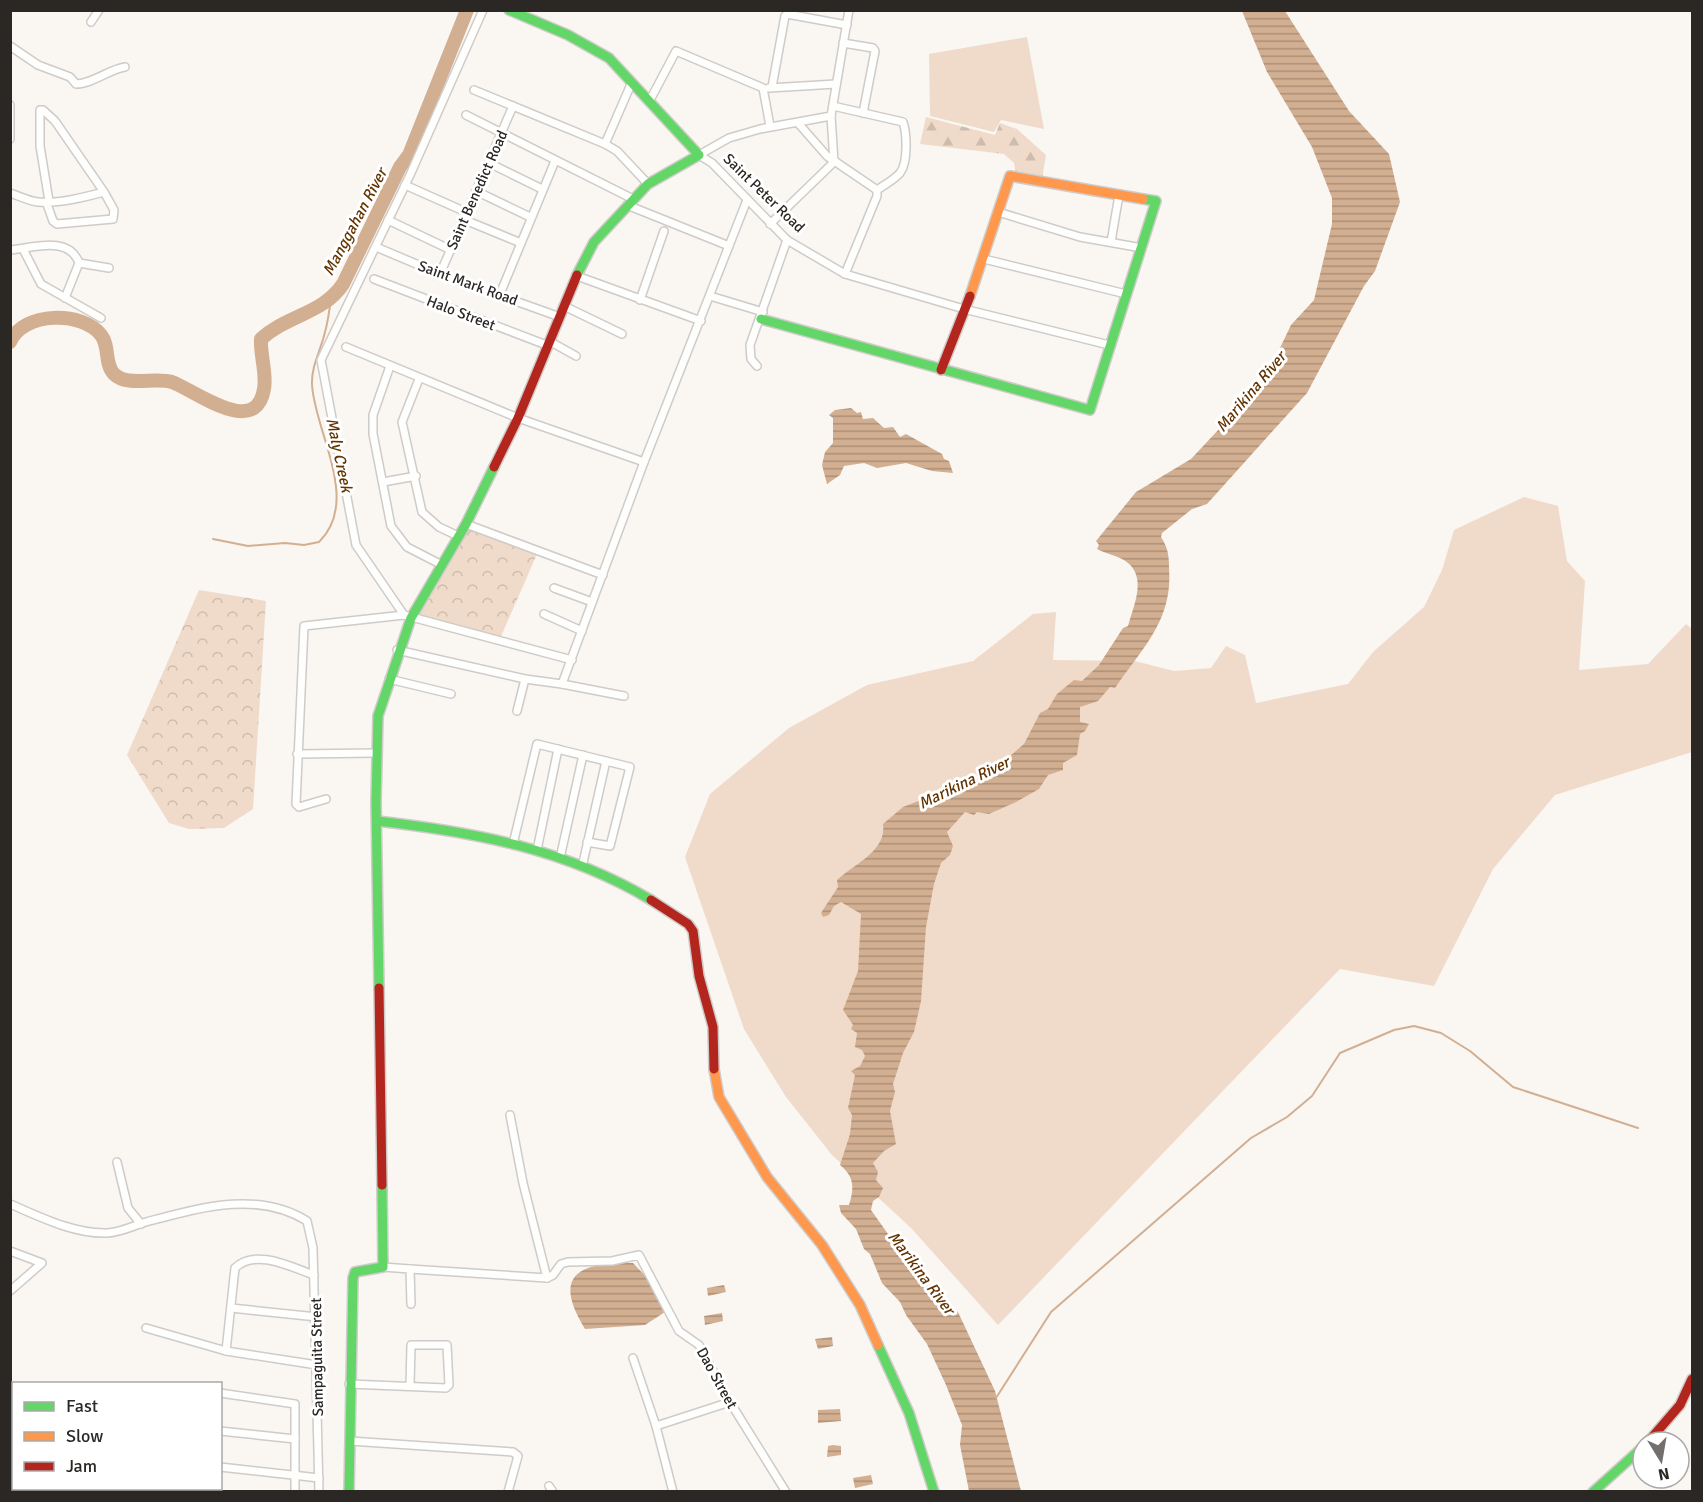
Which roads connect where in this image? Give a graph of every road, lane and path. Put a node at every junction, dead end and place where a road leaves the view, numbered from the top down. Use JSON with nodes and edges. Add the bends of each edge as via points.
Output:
{"nodes":[{"id":1,"x":99,"y":10,"type":"edge"},
{"id":2,"x":483,"y":10,"type":"edge"},
{"id":3,"x":509,"y":10,"type":"edge"},
{"id":4,"x":849,"y":10,"type":"edge"},
{"id":5,"x":91,"y":22,"type":"dead end"},
{"id":6,"x":847,"y":26,"type":"junction"},
{"id":7,"x":843,"y":43,"type":"junction"},
{"id":8,"x":10,"y":46,"type":"edge"},
{"id":9,"x":125,"y":67,"type":"dead end"},
{"id":10,"x":632,"y":82,"type":"junction"},
{"id":11,"x":836,"y":84,"type":"junction"},
{"id":12,"x":772,"y":87,"type":"junction"},
{"id":13,"x":763,"y":88,"type":"junction"},
{"id":14,"x":474,"y":90,"type":"dead end"},
{"id":15,"x":649,"y":102,"type":"junction"},
{"id":16,"x":11,"y":105,"type":"edge"},
{"id":17,"x":513,"y":106,"type":"junction"},
{"id":18,"x":833,"y":106,"type":"junction"},
{"id":19,"x":863,"y":113,"type":"junction"},
{"id":20,"x":465,"y":115,"type":"dead end"},
{"id":21,"x":831,"y":116,"type":"junction"},
{"id":22,"x":798,"y":123,"type":"junction"},
{"id":23,"x":771,"y":126,"type":"junction"},
{"id":24,"x":502,"y":135,"type":"junction"},
{"id":25,"x":10,"y":139,"type":"edge"},
{"id":26,"x":605,"y":144,"type":"junction"},
{"id":27,"x":699,"y":155,"type":"junction"},
{"id":28,"x":555,"y":161,"type":"junction"},
{"id":29,"x":834,"y":162,"type":"junction"},
{"id":30,"x":489,"y":163,"type":"junction"},
{"id":31,"x":648,"y":184,"type":"junction"},
{"id":32,"x":405,"y":185,"type":"junction"},
{"id":33,"x":542,"y":189,"type":"junction"},
{"id":34,"x":877,"y":190,"type":"junction"},
{"id":35,"x":104,"y":192,"type":"junction"},
{"id":36,"x":478,"y":192,"type":"junction"},
{"id":37,"x":10,"y":193,"type":"edge"},
{"id":38,"x":1119,"y":195,"type":"junction"},
{"id":39,"x":747,"y":200,"type":"junction"},
{"id":40,"x":49,"y":201,"type":"junction"},
{"id":41,"x":630,"y":202,"type":"junction"},
{"id":42,"x":998,"y":212,"type":"junction"},
{"id":43,"x":467,"y":217,"type":"junction"},
{"id":44,"x":530,"y":217,"type":"junction"},
{"id":45,"x":388,"y":220,"type":"junction"},
{"id":46,"x":770,"y":224,"type":"junction"},
{"id":47,"x":664,"y":231,"type":"dead end"},
{"id":48,"x":787,"y":240,"type":"junction"},
{"id":49,"x":1111,"y":242,"type":"junction"},
{"id":50,"x":521,"y":243,"type":"junction"},
{"id":51,"x":729,"y":246,"type":"junction"},
{"id":52,"x":376,"y":247,"type":"junction"},
{"id":53,"x":1142,"y":248,"type":"junction"},
{"id":54,"x":23,"y":249,"type":"junction"},
{"id":55,"x":10,"y":250,"type":"edge"},
{"id":56,"x":451,"y":250,"type":"junction"},
{"id":57,"x":984,"y":259,"type":"junction"},
{"id":58,"x":79,"y":263,"type":"junction"},
{"id":59,"x":109,"y":268,"type":"dead end"},
{"id":60,"x":440,"y":274,"type":"junction"},
{"id":61,"x":846,"y":274,"type":"junction"},
{"id":62,"x":577,"y":276,"type":"junction"},
{"id":63,"x":374,"y":279,"type":"dead end"},
{"id":64,"x":500,"y":294,"type":"junction"},
{"id":65,"x":1126,"y":294,"type":"junction"},
{"id":66,"x":710,"y":296,"type":"junction"},
{"id":67,"x":65,"y":298,"type":"junction"},
{"id":68,"x":640,"y":300,"type":"junction"},
{"id":69,"x":564,"y":306,"type":"junction"},
{"id":70,"x":964,"y":309,"type":"junction"},
{"id":71,"x":762,"y":316,"type":"junction"},
{"id":72,"x":560,"y":317,"type":"junction"},
{"id":73,"x":101,"y":318,"type":"dead end"},
{"id":74,"x":701,"y":321,"type":"junction"},
{"id":75,"x":622,"y":334,"type":"dead end"},
{"id":76,"x":550,"y":344,"type":"junction"},
{"id":77,"x":1109,"y":345,"type":"junction"},
{"id":78,"x":346,"y":347,"type":"dead end"},
{"id":79,"x":576,"y":356,"type":"dead end"},
{"id":80,"x":390,"y":366,"type":"junction"},
{"id":81,"x":757,"y":366,"type":"dead end"},
{"id":82,"x":941,"y":370,"type":"junction"},
{"id":83,"x":419,"y":379,"type":"junction"},
{"id":84,"x":518,"y":418,"type":"junction"},
{"id":85,"x":644,"y":462,"type":"junction"},
{"id":86,"x":416,"y":476,"type":"junction"},
{"id":87,"x":383,"y":482,"type":"junction"},
{"id":88,"x":465,"y":524,"type":"junction"},
{"id":89,"x":458,"y":536,"type":"junction"},
{"id":90,"x":442,"y":565,"type":"junction"},
{"id":91,"x":603,"y":575,"type":"junction"},
{"id":92,"x":554,"y":588,"type":"dead end"},
{"id":93,"x":592,"y":602,"type":"junction"},
{"id":94,"x":544,"y":614,"type":"dead end"},
{"id":95,"x":408,"y":617,"type":"junction"},
{"id":96,"x":582,"y":631,"type":"junction"},
{"id":97,"x":397,"y":650,"type":"junction"},
{"id":98,"x":572,"y":660,"type":"junction"},
{"id":99,"x":389,"y":679,"type":"junction"},
{"id":100,"x":525,"y":679,"type":"junction"},
{"id":101,"x":562,"y":684,"type":"junction"},
{"id":102,"x":451,"y":694,"type":"dead end"},
{"id":103,"x":624,"y":696,"type":"dead end"},
{"id":104,"x":517,"y":711,"type":"dead end"},
{"id":105,"x":558,"y":748,"type":"junction"},
{"id":106,"x":376,"y":753,"type":"junction"},
{"id":107,"x":297,"y":754,"type":"junction"},
{"id":108,"x":583,"y":755,"type":"junction"},
{"id":109,"x":606,"y":761,"type":"junction"},
{"id":110,"x":326,"y":798,"type":"dead end"},
{"id":111,"x":377,"y":821,"type":"junction"},
{"id":112,"x":588,"y":842,"type":"junction"},
{"id":113,"x":513,"y":844,"type":"junction"},
{"id":114,"x":537,"y":850,"type":"junction"},
{"id":115,"x":560,"y":858,"type":"junction"},
{"id":116,"x":582,"y":867,"type":"junction"},
{"id":117,"x":510,"y":1115,"type":"dead end"},
{"id":118,"x":117,"y":1162,"type":"dead end"},
{"id":119,"x":10,"y":1204,"type":"edge"},
{"id":120,"x":141,"y":1224,"type":"junction"},
{"id":121,"x":10,"y":1251,"type":"edge"},
{"id":122,"x":383,"y":1267,"type":"junction"},
{"id":123,"x":410,"y":1269,"type":"junction"},
{"id":124,"x":314,"y":1275,"type":"junction"},
{"id":125,"x":550,"y":1277,"type":"junction"},
{"id":126,"x":13,"y":1287,"type":"edge"},
{"id":127,"x":411,"y":1304,"type":"dead end"},
{"id":128,"x":231,"y":1308,"type":"junction"},
{"id":129,"x":316,"y":1317,"type":"junction"},
{"id":130,"x":146,"y":1328,"type":"dead end"},
{"id":131,"x":226,"y":1351,"type":"junction"},
{"id":132,"x":633,"y":1358,"type":"dead end"},
{"id":133,"x":317,"y":1365,"type":"junction"},
{"id":134,"x":1692,"y":1379,"type":"edge"},
{"id":135,"x":349,"y":1384,"type":"junction"},
{"id":136,"x":410,"y":1386,"type":"junction"},
{"id":137,"x":222,"y":1394,"type":"edge"},
{"id":138,"x":730,"y":1402,"type":"junction"},
{"id":139,"x":656,"y":1426,"type":"junction"},
{"id":140,"x":1658,"y":1430,"type":"edge"},
{"id":141,"x":222,"y":1431,"type":"edge"},
{"id":142,"x":295,"y":1438,"type":"junction"},
{"id":143,"x":350,"y":1441,"type":"junction"},
{"id":144,"x":1631,"y":1458,"type":"edge"},
{"id":145,"x":222,"y":1467,"type":"edge"},
{"id":146,"x":296,"y":1476,"type":"junction"},
{"id":147,"x":320,"y":1478,"type":"junction"},
{"id":148,"x":295,"y":1491,"type":"edge"},
{"id":149,"x":320,"y":1491,"type":"edge"},
{"id":150,"x":349,"y":1491,"type":"edge"},
{"id":151,"x":508,"y":1491,"type":"edge"},
{"id":152,"x":673,"y":1491,"type":"edge"},
{"id":153,"x":786,"y":1491,"type":"edge"},
{"id":154,"x":934,"y":1491,"type":"edge"},
{"id":155,"x":1593,"y":1491,"type":"edge"}],
"edges":[{"from":1,"to":5,"type":"street"},
{"from":2,"to":32,"type":"street"},
{"from":3,"to":10,"type":"street","name":"Saint Peter Road","via":[[598,49]]},
{"from":4,"to":6,"type":"street"},
{"from":6,"to":7,"type":"street"},
{"from":6,"to":12,"type":"street","via":[[787,14]]},
{"from":7,"to":11,"type":"street"},
{"from":7,"to":19,"type":"street","via":[[875,51]]},
{"from":8,"to":9,"type":"street","via":[[38,64],[70,77],[76,84]]},
{"from":10,"to":15,"type":"street","name":"Saint Peter Road"},
{"from":10,"to":26,"type":"street"},
{"from":11,"to":12,"type":"street"},
{"from":11,"to":18,"type":"street"},
{"from":12,"to":13,"type":"street"},
{"from":13,"to":15,"type":"street","via":[[676,51]]},
{"from":13,"to":23,"type":"street"},
{"from":14,"to":17,"type":"street"},
{"from":15,"to":27,"type":"street","name":"Saint Peter Road"},
{"from":16,"to":25,"type":"street"},
{"from":17,"to":24,"type":"street","name":"Saint Benedict Road"},
{"from":17,"to":26,"type":"street"},
{"from":18,"to":19,"type":"street"},
{"from":18,"to":21,"type":"street"},
{"from":19,"to":34,"type":"street","via":[[903,122],[905,127],[901,171]]},
{"from":20,"to":24,"type":"street"},
{"from":21,"to":22,"type":"street"},
{"from":21,"to":29,"type":"street"},
{"from":22,"to":23,"type":"street"},
{"from":22,"to":29,"type":"street"},
{"from":23,"to":27,"type":"street","via":[[729,138]]},
{"from":24,"to":28,"type":"street"},
{"from":24,"to":30,"type":"street","name":"Saint Benedict Road"},
{"from":26,"to":31,"type":"street","via":[[617,151]]},
{"from":27,"to":31,"type":"street"},
{"from":27,"to":39,"type":"street","name":"Saint Peter Road","via":[[712,163]]},
{"from":28,"to":33,"type":"street"},
{"from":28,"to":41,"type":"street"},
{"from":29,"to":34,"type":"street"},
{"from":29,"to":46,"type":"street"},
{"from":30,"to":33,"type":"street"},
{"from":30,"to":36,"type":"street","name":"Saint Benedict Road"},
{"from":31,"to":41,"type":"street"},
{"from":32,"to":43,"type":"street"},
{"from":32,"to":45,"type":"street"},
{"from":33,"to":44,"type":"street"},
{"from":34,"to":61,"type":"street"},
{"from":35,"to":40,"type":"street"},
{"from":35,"to":40,"type":"street","via":[[114,210],[113,219],[57,224]]},
{"from":35,"to":40,"type":"street","via":[[55,121],[43,110],[40,146]]},
{"from":36,"to":43,"type":"street","name":"Saint Benedict Road"},
{"from":36,"to":44,"type":"street"},
{"from":37,"to":40,"type":"street","via":[[38,202]]},
{"from":38,"to":42,"type":"street","via":[[1010,176]]},
{"from":38,"to":49,"type":"street"},
{"from":38,"to":53,"type":"street","via":[[1156,201]]},
{"from":39,"to":46,"type":"street","name":"Saint Peter Road"},
{"from":39,"to":51,"type":"street"},
{"from":41,"to":51,"type":"street"},
{"from":41,"to":62,"type":"street","via":[[594,242]]},
{"from":42,"to":49,"type":"street","via":[[1080,237]]},
{"from":42,"to":57,"type":"street"},
{"from":43,"to":50,"type":"street"},
{"from":43,"to":56,"type":"street","name":"Saint Benedict Road"},
{"from":44,"to":50,"type":"street"},
{"from":45,"to":52,"type":"street"},
{"from":45,"to":56,"type":"street"},
{"from":46,"to":48,"type":"street","name":"Saint Peter Road"},
{"from":47,"to":68,"type":"street"},
{"from":48,"to":61,"type":"street","name":"Saint Peter Road"},
{"from":48,"to":71,"type":"street"},
{"from":49,"to":53,"type":"street"},
{"from":50,"to":64,"type":"street"},
{"from":51,"to":66,"type":"street"},
{"from":52,"to":60,"type":"street","name":"Saint Mark Road"},
{"from":52,"to":95,"type":"street","via":[[321,360],[356,545]]},
{"from":53,"to":65,"type":"street"},
{"from":54,"to":55,"type":"street"},
{"from":54,"to":58,"type":"street","via":[[64,246]]},
{"from":54,"to":67,"type":"street","via":[[41,284]]},
{"from":56,"to":60,"type":"street","name":"Saint Benedict Road"},
{"from":57,"to":65,"type":"street"},
{"from":57,"to":70,"type":"street"},
{"from":58,"to":59,"type":"street"},
{"from":58,"to":67,"type":"street"},
{"from":60,"to":64,"type":"street","name":"Saint Mark Road"},
{"from":61,"to":70,"type":"street","name":"Saint Peter Road"},
{"from":62,"to":68,"type":"street"},
{"from":62,"to":69,"type":"street"},
{"from":63,"to":76,"type":"street","name":"Halo Street"},
{"from":64,"to":72,"type":"street","name":"Saint Mark Road"},
{"from":65,"to":77,"type":"street"},
{"from":66,"to":71,"type":"street"},
{"from":66,"to":74,"type":"street"},
{"from":67,"to":73,"type":"street"},
{"from":68,"to":74,"type":"street"},
{"from":69,"to":72,"type":"street"},
{"from":69,"to":75,"type":"street"},
{"from":70,"to":77,"type":"street","name":"Saint Peter Road"},
{"from":70,"to":82,"type":"street"},
{"from":71,"to":81,"type":"street","via":[[749,352]]},
{"from":71,"to":82,"type":"street"},
{"from":72,"to":76,"type":"street"},
{"from":74,"to":85,"type":"street"},
{"from":76,"to":79,"type":"street","name":"Halo Street"},
{"from":76,"to":84,"type":"street"},
{"from":77,"to":82,"type":"street","via":[[1090,410]]},
{"from":78,"to":80,"type":"street"},
{"from":80,"to":83,"type":"street"},
{"from":80,"to":87,"type":"street","via":[[373,415]]},
{"from":83,"to":84,"type":"street"},
{"from":83,"to":86,"type":"street","via":[[402,422]]},
{"from":84,"to":85,"type":"street"},
{"from":84,"to":88,"type":"street"},
{"from":85,"to":91,"type":"street"},
{"from":86,"to":87,"type":"street"},
{"from":86,"to":89,"type":"street","via":[[422,512],[439,527]]},
{"from":87,"to":90,"type":"street","via":[[395,533],[406,547]]},
{"from":88,"to":89,"type":"street"},
{"from":88,"to":91,"type":"street"},
{"from":89,"to":90,"type":"street"},
{"from":90,"to":95,"type":"street"},
{"from":91,"to":93,"type":"street"},
{"from":92,"to":93,"type":"street"},
{"from":93,"to":96,"type":"street"},
{"from":94,"to":96,"type":"street"},
{"from":95,"to":97,"type":"street"},
{"from":95,"to":98,"type":"street"},
{"from":95,"to":107,"type":"street","via":[[304,626]]},
{"from":96,"to":98,"type":"street"},
{"from":97,"to":99,"type":"street"},
{"from":97,"to":100,"type":"street"},
{"from":98,"to":101,"type":"street"},
{"from":99,"to":102,"type":"street"},
{"from":99,"to":106,"type":"street","via":[[378,716]]},
{"from":100,"to":101,"type":"street"},
{"from":100,"to":104,"type":"street"},
{"from":101,"to":103,"type":"street"},
{"from":105,"to":108,"type":"street"},
{"from":105,"to":113,"type":"street","via":[[537,744]]},
{"from":105,"to":114,"type":"street"},
{"from":106,"to":107,"type":"street"},
{"from":106,"to":111,"type":"street"},
{"from":107,"to":110,"type":"street","via":[[297,806]]},
{"from":108,"to":109,"type":"street"},
{"from":108,"to":115,"type":"street"},
{"from":109,"to":112,"type":"street"},
{"from":109,"to":112,"type":"street","via":[[630,767],[610,846]]},
{"from":111,"to":113,"type":"street","via":[[444,828]]},
{"from":111,"to":122,"type":"street"},
{"from":112,"to":116,"type":"street"},
{"from":113,"to":114,"type":"street"},
{"from":114,"to":115,"type":"street"},
{"from":115,"to":116,"type":"street"},
{"from":116,"to":154,"type":"street","via":[[641,892],[693,931],[699,975],[713,1028],[719,1097],[743,1142],[822,1245],[860,1305],[909,1413]]},
{"from":117,"to":125,"type":"street","via":[[523,1183]]},
{"from":118,"to":120,"type":"street","via":[[128,1208]]},
{"from":119,"to":120,"type":"street","via":[[84,1232],[122,1232]]},
{"from":120,"to":124,"type":"street","name":"Sampaguita Street","via":[[202,1207],[265,1205],[309,1224]]},
{"from":121,"to":126,"type":"street","via":[[42,1263]]},
{"from":122,"to":123,"type":"street"},
{"from":122,"to":135,"type":"street","via":[[354,1274]]},
{"from":123,"to":125,"type":"street"},
{"from":123,"to":127,"type":"street"},
{"from":124,"to":128,"type":"street","via":[[278,1263],[242,1261],[235,1268]]},
{"from":124,"to":129,"type":"street","name":"Sampaguita Street"},
{"from":125,"to":138,"type":"street","name":"Dao Street","via":[[568,1262],[612,1261],[639,1255],[679,1331],[699,1345]]},
{"from":128,"to":129,"type":"street"},
{"from":128,"to":131,"type":"street"},
{"from":129,"to":133,"type":"street","name":"Sampaguita Street"},
{"from":130,"to":131,"type":"street"},
{"from":131,"to":133,"type":"street"},
{"from":132,"to":139,"type":"street"},
{"from":133,"to":147,"type":"street","name":"Sampaguita Street"},
{"from":134,"to":140,"type":"street","via":[[1680,1405]]},
{"from":135,"to":136,"type":"street"},
{"from":135,"to":143,"type":"street"},
{"from":136,"to":136,"type":"street","via":[[411,1345],[447,1345],[448,1386]]},
{"from":137,"to":142,"type":"street","via":[[295,1404]]},
{"from":138,"to":139,"type":"street"},
{"from":138,"to":153,"type":"street","name":"Dao Street"},
{"from":139,"to":152,"type":"street"},
{"from":141,"to":142,"type":"street"},
{"from":142,"to":146,"type":"street"},
{"from":143,"to":150,"type":"street"},
{"from":143,"to":151,"type":"street","via":[[510,1452],[518,1455]]},
{"from":144,"to":155,"type":"street"},
{"from":145,"to":146,"type":"street"},
{"from":146,"to":147,"type":"street"},
{"from":146,"to":148,"type":"street"},
{"from":147,"to":149,"type":"street","name":"Sampaguita Street"}]}
